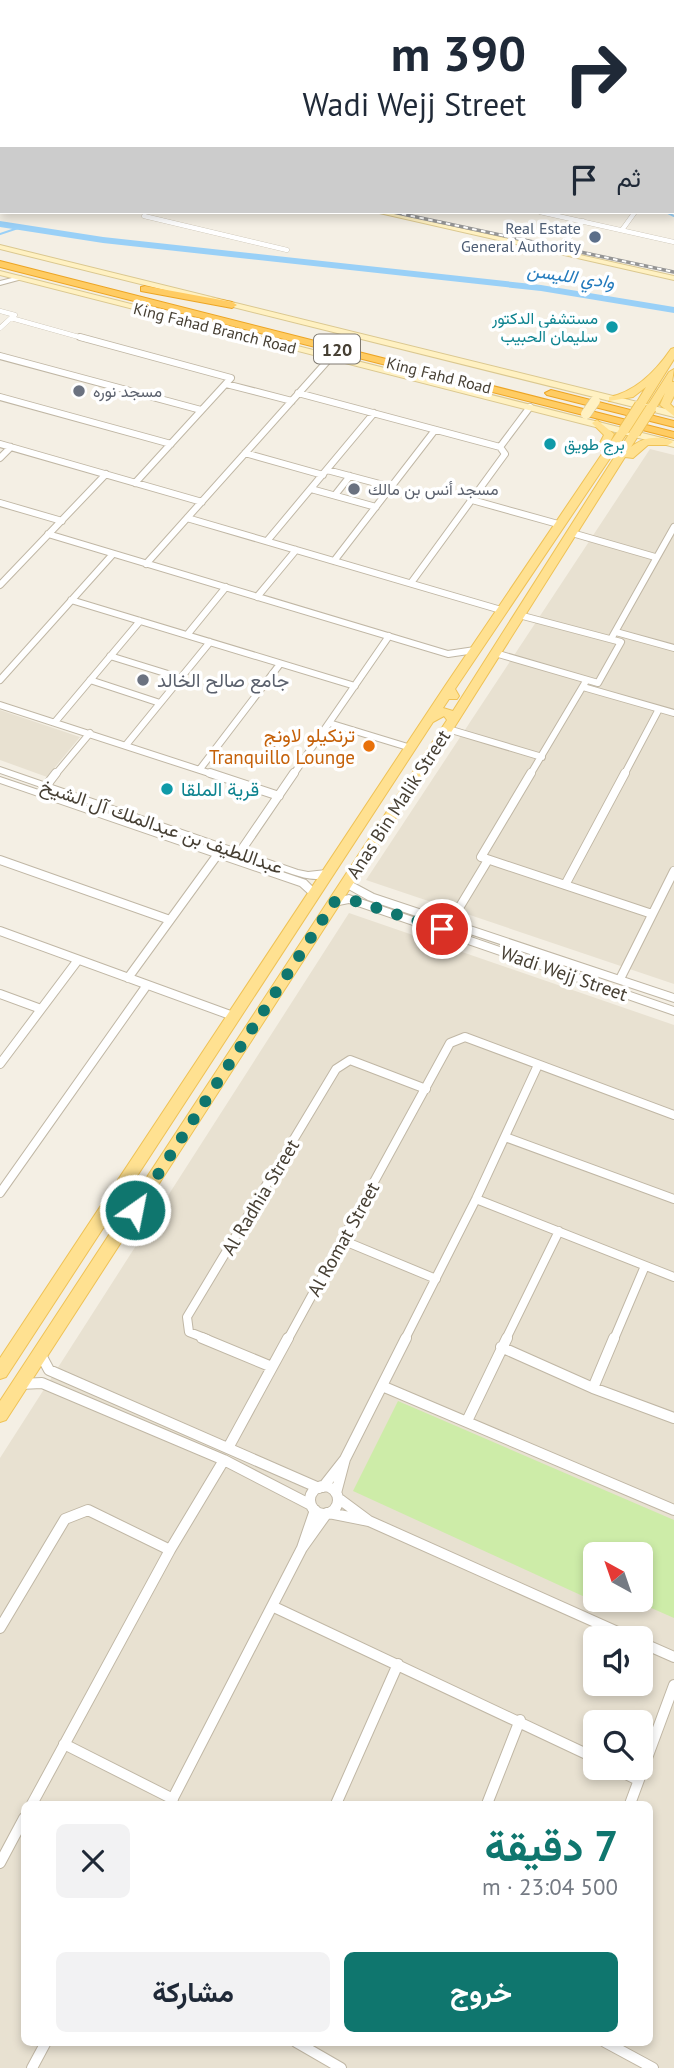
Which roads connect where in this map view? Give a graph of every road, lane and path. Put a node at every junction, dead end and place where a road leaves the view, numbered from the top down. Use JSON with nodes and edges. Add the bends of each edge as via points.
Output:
{"nodes":[{"id":1,"x":388,"y":214,"type":"edge"},
{"id":2,"x":421,"y":214,"type":"edge"},
{"id":3,"x":549,"y":214,"type":"edge"},
{"id":4,"x":575,"y":214,"type":"edge"},
{"id":5,"x":634,"y":214,"type":"edge"},
{"id":6,"x":144,"y":216,"type":"dead end"},
{"id":7,"x":571,"y":219,"type":"junction"},
{"id":8,"x":583,"y":221,"type":"junction"},
{"id":9,"x":622,"y":230,"type":"junction"},
{"id":10,"x":673,"y":240,"type":"edge"},
{"id":11,"x":563,"y":245,"type":"junction"},
{"id":12,"x":0,"y":247,"type":"edge"},
{"id":13,"x":287,"y":250,"type":"dead end"},
{"id":14,"x":2,"y":258,"type":"edge"},
{"id":15,"x":674,"y":270,"type":"edge"},
{"id":16,"x":0,"y":273,"type":"edge"},
{"id":17,"x":20,"y":278,"type":"junction"},
{"id":18,"x":674,"y":278,"type":"edge"},
{"id":19,"x":103,"y":282,"type":"junction"},
{"id":20,"x":0,"y":283,"type":"edge"},
{"id":21,"x":232,"y":305,"type":"junction"},
{"id":22,"x":0,"y":311,"type":"edge"},
{"id":23,"x":151,"y":312,"type":"junction"},
{"id":24,"x":11,"y":318,"type":"junction"},
{"id":25,"x":0,"y":328,"type":"edge"},
{"id":26,"x":263,"y":330,"type":"junction"},
{"id":27,"x":674,"y":351,"type":"edge"},
{"id":28,"x":0,"y":356,"type":"edge"},
{"id":29,"x":331,"y":357,"type":"junction"},
{"id":30,"x":666,"y":363,"type":"junction"},
{"id":31,"x":674,"y":372,"type":"edge"},
{"id":32,"x":226,"y":384,"type":"junction"},
{"id":33,"x":674,"y":386,"type":"edge"},
{"id":34,"x":298,"y":393,"type":"junction"},
{"id":35,"x":0,"y":397,"type":"edge"},
{"id":36,"x":593,"y":398,"type":"junction"},
{"id":37,"x":613,"y":399,"type":"junction"},
{"id":38,"x":292,"y":401,"type":"junction"},
{"id":39,"x":645,"y":406,"type":"junction"},
{"id":40,"x":530,"y":407,"type":"junction"},
{"id":41,"x":201,"y":410,"type":"junction"},
{"id":42,"x":674,"y":413,"type":"edge"},
{"id":43,"x":374,"y":414,"type":"junction"},
{"id":44,"x":573,"y":417,"type":"junction"},
{"id":45,"x":597,"y":423,"type":"junction"},
{"id":46,"x":674,"y":424,"type":"edge"},
{"id":47,"x":435,"y":430,"type":"junction"},
{"id":48,"x":629,"y":432,"type":"junction"},
{"id":49,"x":672,"y":440,"type":"edge"},
{"id":50,"x":0,"y":444,"type":"edge"},
{"id":51,"x":171,"y":444,"type":"junction"},
{"id":52,"x":11,"y":447,"type":"junction"},
{"id":53,"x":500,"y":447,"type":"junction"},
{"id":54,"x":245,"y":453,"type":"junction"},
{"id":55,"x":0,"y":458,"type":"edge"},
{"id":56,"x":325,"y":472,"type":"junction"},
{"id":57,"x":106,"y":474,"type":"junction"},
{"id":58,"x":350,"y":476,"type":"junction"},
{"id":59,"x":590,"y":478,"type":"junction"},
{"id":60,"x":135,"y":482,"type":"junction"},
{"id":61,"x":604,"y":482,"type":"junction"},
{"id":62,"x":391,"y":487,"type":"junction"},
{"id":63,"x":311,"y":489,"type":"junction"},
{"id":64,"x":335,"y":495,"type":"junction"},
{"id":65,"x":472,"y":500,"type":"junction"},
{"id":66,"x":202,"y":502,"type":"junction"},
{"id":67,"x":0,"y":503,"type":"edge"},
{"id":68,"x":376,"y":507,"type":"junction"},
{"id":69,"x":187,"y":518,"type":"junction"},
{"id":70,"x":62,"y":521,"type":"junction"},
{"id":71,"x":558,"y":524,"type":"junction"},
{"id":72,"x":674,"y":527,"type":"edge"},
{"id":73,"x":572,"y":533,"type":"junction"},
{"id":74,"x":48,"y":534,"type":"junction"},
{"id":75,"x":267,"y":541,"type":"junction"},
{"id":76,"x":296,"y":550,"type":"junction"},
{"id":77,"x":113,"y":554,"type":"junction"},
{"id":78,"x":655,"y":557,"type":"junction"},
{"id":79,"x":334,"y":561,"type":"junction"},
{"id":80,"x":146,"y":564,"type":"junction"},
{"id":81,"x":411,"y":583,"type":"junction"},
{"id":82,"x":0,"y":584,"type":"edge"},
{"id":83,"x":226,"y":587,"type":"junction"},
{"id":84,"x":257,"y":597,"type":"junction"},
{"id":85,"x":71,"y":600,"type":"junction"},
{"id":86,"x":501,"y":610,"type":"junction"},
{"id":87,"x":519,"y":615,"type":"junction"},
{"id":88,"x":140,"y":621,"type":"junction"},
{"id":89,"x":616,"y":632,"type":"junction"},
{"id":90,"x":187,"y":635,"type":"junction"},
{"id":91,"x":389,"y":636,"type":"junction"},
{"id":92,"x":611,"y":639,"type":"junction"},
{"id":93,"x":210,"y":642,"type":"junction"},
{"id":94,"x":674,"y":648,"type":"edge"},
{"id":95,"x":475,"y":650,"type":"junction"},
{"id":96,"x":495,"y":653,"type":"junction"},
{"id":97,"x":448,"y":654,"type":"junction"},
{"id":98,"x":110,"y":656,"type":"junction"},
{"id":99,"x":280,"y":664,"type":"junction"},
{"id":100,"x":464,"y":667,"type":"junction"},
{"id":101,"x":181,"y":678,"type":"junction"},
{"id":102,"x":0,"y":680,"type":"edge"},
{"id":103,"x":90,"y":680,"type":"junction"},
{"id":104,"x":585,"y":684,"type":"junction"},
{"id":105,"x":355,"y":686,"type":"junction"},
{"id":106,"x":449,"y":689,"type":"junction"},
{"id":107,"x":468,"y":697,"type":"junction"},
{"id":108,"x":160,"y":703,"type":"junction"},
{"id":109,"x":0,"y":705,"type":"edge"},
{"id":110,"x":659,"y":709,"type":"junction"},
{"id":111,"x":674,"y":713,"type":"edge"},
{"id":112,"x":430,"y":719,"type":"junction"},
{"id":113,"x":55,"y":722,"type":"junction"},
{"id":114,"x":329,"y":723,"type":"junction"},
{"id":115,"x":450,"y":725,"type":"junction"},
{"id":116,"x":90,"y":733,"type":"junction"},
{"id":117,"x":126,"y":745,"type":"junction"},
{"id":118,"x":411,"y":748,"type":"junction"},
{"id":119,"x":542,"y":757,"type":"junction"},
{"id":120,"x":200,"y":769,"type":"junction"},
{"id":121,"x":0,"y":770,"type":"edge"},
{"id":122,"x":0,"y":780,"type":"edge"},
{"id":123,"x":46,"y":786,"type":"junction"},
{"id":124,"x":279,"y":796,"type":"junction"},
{"id":125,"x":202,"y":844,"type":"junction"},
{"id":126,"x":240,"y":852,"type":"junction"},
{"id":127,"x":218,"y":854,"type":"junction"},
{"id":128,"x":0,"y":860,"type":"edge"},
{"id":129,"x":488,"y":860,"type":"junction"},
{"id":130,"x":674,"y":871,"type":"edge"},
{"id":131,"x":288,"y":873,"type":"junction"},
{"id":132,"x":326,"y":874,"type":"junction"},
{"id":133,"x":346,"y":883,"type":"junction"},
{"id":134,"x":565,"y":886,"type":"junction"},
{"id":135,"x":314,"y":893,"type":"junction"},
{"id":136,"x":369,"y":901,"type":"junction"},
{"id":137,"x":334,"y":902,"type":"junction"},
{"id":138,"x":652,"y":914,"type":"junction"},
{"id":139,"x":170,"y":920,"type":"junction"},
{"id":140,"x":450,"y":923,"type":"junction"},
{"id":141,"x":0,"y":931,"type":"edge"},
{"id":142,"x":78,"y":960,"type":"junction"},
{"id":143,"x":128,"y":978,"type":"junction"},
{"id":144,"x":620,"y":979,"type":"junction"},
{"id":145,"x":147,"y":985,"type":"junction"},
{"id":146,"x":0,"y":994,"type":"edge"},
{"id":147,"x":674,"y":998,"type":"edge"},
{"id":148,"x":41,"y":1009,"type":"junction"},
{"id":149,"x":674,"y":1012,"type":"edge"},
{"id":150,"x":233,"y":1016,"type":"junction"},
{"id":151,"x":0,"y":1064,"type":"edge"},
{"id":152,"x":538,"y":1065,"type":"junction"},
{"id":153,"x":425,"y":1089,"type":"junction"},
{"id":154,"x":674,"y":1115,"type":"edge"},
{"id":155,"x":505,"y":1137,"type":"junction"},
{"id":156,"x":146,"y":1150,"type":"junction"},
{"id":157,"x":170,"y":1158,"type":"junction"},
{"id":158,"x":0,"y":1194,"type":"edge"},
{"id":159,"x":475,"y":1199,"type":"junction"},
{"id":160,"x":674,"y":1199,"type":"edge"},
{"id":161,"x":112,"y":1201,"type":"junction"},
{"id":162,"x":135,"y":1210,"type":"junction"},
{"id":163,"x":559,"y":1231,"type":"junction"},
{"id":164,"x":342,"y":1240,"type":"junction"},
{"id":165,"x":645,"y":1266,"type":"junction"},
{"id":166,"x":674,"y":1277,"type":"edge"},
{"id":167,"x":436,"y":1279,"type":"junction"},
{"id":168,"x":500,"y":1347,"type":"junction"},
{"id":169,"x":41,"y":1354,"type":"junction"},
{"id":170,"x":272,"y":1367,"type":"junction"},
{"id":171,"x":0,"y":1372,"type":"edge"},
{"id":172,"x":20,"y":1384,"type":"junction"},
{"id":173,"x":382,"y":1386,"type":"junction"},
{"id":174,"x":593,"y":1388,"type":"junction"},
{"id":175,"x":0,"y":1415,"type":"edge"},
{"id":176,"x":674,"y":1418,"type":"edge"},
{"id":177,"x":467,"y":1421,"type":"junction"},
{"id":178,"x":228,"y":1448,"type":"junction"},
{"id":179,"x":345,"y":1459,"type":"junction"},
{"id":180,"x":224,"y":1460,"type":"junction"},
{"id":181,"x":321,"y":1488,"type":"junction"},
{"id":182,"x":337,"y":1496,"type":"junction"},
{"id":183,"x":313,"y":1507,"type":"junction"},
{"id":184,"x":674,"y":1510,"type":"edge"},
{"id":185,"x":328,"y":1513,"type":"junction"},
{"id":186,"x":369,"y":1521,"type":"junction"},
{"id":187,"x":302,"y":1548,"type":"junction"},
{"id":188,"x":170,"y":1550,"type":"junction"},
{"id":189,"x":274,"y":1607,"type":"junction"},
{"id":190,"x":604,"y":1626,"type":"edge"},
{"id":191,"x":0,"y":1628,"type":"edge"},
{"id":192,"x":653,"y":1648,"type":"edge"},
{"id":193,"x":674,"y":1657,"type":"edge"},
{"id":194,"x":398,"y":1664,"type":"junction"},
{"id":195,"x":674,"y":1685,"type":"edge"},
{"id":196,"x":520,"y":1720,"type":"junction"},
{"id":197,"x":653,"y":1740,"type":"edge"},
{"id":198,"x":64,"y":1744,"type":"junction"},
{"id":199,"x":583,"y":1752,"type":"edge"},
{"id":200,"x":638,"y":1780,"type":"edge"},
{"id":201,"x":34,"y":1801,"type":"edge"},
{"id":202,"x":169,"y":1801,"type":"edge"},
{"id":203,"x":172,"y":1801,"type":"edge"},
{"id":204,"x":337,"y":1801,"type":"edge"},
{"id":205,"x":488,"y":1801,"type":"edge"},
{"id":206,"x":631,"y":1801,"type":"edge"},
{"id":207,"x":21,"y":1824,"type":"edge"},
{"id":208,"x":0,"y":1863,"type":"edge"},
{"id":209,"x":44,"y":2046,"type":"edge"},
{"id":210,"x":303,"y":2046,"type":"edge"},
{"id":211,"x":612,"y":2046,"type":"edge"},
{"id":212,"x":32,"y":2068,"type":"edge"},
{"id":213,"x":341,"y":2068,"type":"edge"},
{"id":214,"x":653,"y":2068,"type":"edge"}],
"edges":[{"from":1,"to":18,"type":"main road"},
{"from":2,"to":11,"type":"main road"},
{"from":3,"to":7,"type":"street"},
{"from":4,"to":7,"type":"street"},
{"from":5,"to":9,"type":"street"},
{"from":6,"to":13,"type":"street"},
{"from":7,"to":8,"type":"street"},
{"from":8,"to":9,"type":"street"},
{"from":8,"to":11,"type":"street"},
{"from":9,"to":10,"type":"street"},
{"from":11,"to":15,"type":"main road"},
{"from":12,"to":21,"type":"main road","name":"King Fahad Branch Road"},
{"from":14,"to":19,"type":"highway","name":"King Fahd Road","number":"120"},
{"from":14,"to":26,"type":"highway","name":"King Fahd Road","number":"120"},
{"from":16,"to":17,"type":"main road","name":"King Fahad Branch Road"},
{"from":17,"to":20,"type":"street"},
{"from":17,"to":23,"type":"main road","name":"King Fahad Branch Road"},
{"from":19,"to":21,"type":"highway"},
{"from":19,"to":46,"type":"highway","name":"King Fahd Road","number":"120"},
{"from":21,"to":36,"type":"main road","name":"King Fahad Branch Road"},
{"from":22,"to":24,"type":"street","via":[[15,315]]},
{"from":23,"to":26,"type":"highway"},
{"from":23,"to":29,"type":"main road","name":"King Fahad Branch Road"},
{"from":24,"to":25,"type":"street"},
{"from":24,"to":32,"type":"street","via":[[228,375],[231,378]]},
{"from":26,"to":49,"type":"highway","name":"King Fahd Road","number":"120"},
{"from":27,"to":30,"type":"main road"},
{"from":28,"to":41,"type":"street"},
{"from":29,"to":34,"type":"street"},
{"from":29,"to":40,"type":"main road","name":"King Fahad Branch Road"},
{"from":30,"to":37,"type":"main road","via":[[635,394]]},
{"from":30,"to":39,"type":"main road"},
{"from":31,"to":39,"type":"main road","name":"Anas Bin Malik Street"},
{"from":32,"to":38,"type":"street"},
{"from":32,"to":41,"type":"street"},
{"from":33,"to":42,"type":"main road","via":[[665,405]]},
{"from":34,"to":38,"type":"street"},
{"from":34,"to":43,"type":"street"},
{"from":35,"to":51,"type":"street"},
{"from":36,"to":37,"type":"main road","name":"King Fahad Branch Road"},
{"from":36,"to":44,"type":"main road","bridge":true,"via":[[586,414]]},
{"from":37,"to":39,"type":"main road","name":"King Fahad Branch Road"},
{"from":38,"to":54,"type":"street"},
{"from":39,"to":42,"type":"main road","name":"King Fahad Branch Road"},
{"from":39,"to":48,"type":"main road","name":"Anas Bin Malik Street","bridge":true},
{"from":40,"to":44,"type":"main road","name":"King Fahad Branch Road"},
{"from":40,"to":53,"type":"street"},
{"from":41,"to":51,"type":"street"},
{"from":43,"to":47,"type":"street"},
{"from":43,"to":56,"type":"street"},
{"from":44,"to":45,"type":"main road","name":"King Fahad Branch Road"},
{"from":45,"to":48,"type":"main road","name":"King Fahad Branch Road"},
{"from":45,"to":59,"type":"main road","via":[[609,437]]},
{"from":47,"to":53,"type":"street"},
{"from":47,"to":62,"type":"street"},
{"from":48,"to":49,"type":"main road","name":"King Fahad Branch Road"},
{"from":48,"to":59,"type":"main road","name":"Anas Bin Malik Street"},
{"from":48,"to":61,"type":"main road","name":"Anas Bin Malik Street"},
{"from":49,"to":61,"type":"main road","via":[[638,443]]},
{"from":50,"to":52,"type":"street"},
{"from":51,"to":60,"type":"street"},
{"from":52,"to":55,"type":"street"},
{"from":52,"to":57,"type":"street"},
{"from":53,"to":65,"type":"street","via":[[505,454]]},
{"from":54,"to":56,"type":"street"},
{"from":54,"to":66,"type":"street"},
{"from":56,"to":58,"type":"street"},
{"from":56,"to":63,"type":"street"},
{"from":57,"to":60,"type":"street"},
{"from":57,"to":70,"type":"street"},
{"from":58,"to":62,"type":"street"},
{"from":58,"to":64,"type":"street"},
{"from":59,"to":71,"type":"main road","name":"Anas Bin Malik Street"},
{"from":60,"to":66,"type":"street"},
{"from":61,"to":73,"type":"main road","name":"Anas Bin Malik Street"},
{"from":62,"to":68,"type":"street"},
{"from":63,"to":64,"type":"street"},
{"from":63,"to":75,"type":"street"},
{"from":64,"to":68,"type":"street"},
{"from":65,"to":71,"type":"street"},
{"from":65,"to":81,"type":"street"},
{"from":66,"to":69,"type":"street"},
{"from":67,"to":70,"type":"street"},
{"from":68,"to":79,"type":"street"},
{"from":69,"to":75,"type":"street"},
{"from":69,"to":80,"type":"street"},
{"from":70,"to":74,"type":"street"},
{"from":71,"to":86,"type":"main road","name":"Anas Bin Malik Street"},
{"from":72,"to":78,"type":"street"},
{"from":73,"to":78,"type":"street"},
{"from":73,"to":87,"type":"main road","name":"Anas Bin Malik Street"},
{"from":74,"to":77,"type":"street"},
{"from":74,"to":82,"type":"street"},
{"from":75,"to":76,"type":"street"},
{"from":76,"to":79,"type":"street"},
{"from":76,"to":84,"type":"street"},
{"from":77,"to":80,"type":"street"},
{"from":77,"to":85,"type":"street"},
{"from":78,"to":89,"type":"street"},
{"from":79,"to":81,"type":"street"},
{"from":80,"to":83,"type":"street"},
{"from":81,"to":86,"type":"street"},
{"from":83,"to":84,"type":"street"},
{"from":83,"to":90,"type":"street"},
{"from":84,"to":91,"type":"street"},
{"from":85,"to":88,"type":"street"},
{"from":85,"to":102,"type":"street"},
{"from":86,"to":95,"type":"main road","name":"Anas Bin Malik Street"},
{"from":87,"to":92,"type":"street"},
{"from":87,"to":96,"type":"main road","name":"Anas Bin Malik Street"},
{"from":88,"to":90,"type":"street"},
{"from":88,"to":98,"type":"street"},
{"from":89,"to":92,"type":"street"},
{"from":89,"to":94,"type":"street"},
{"from":90,"to":93,"type":"street"},
{"from":91,"to":97,"type":"street"},
{"from":91,"to":105,"type":"street"},
{"from":92,"to":104,"type":"street","via":[[621,642],[598,683]]},
{"from":93,"to":99,"type":"street"},
{"from":93,"to":101,"type":"street"},
{"from":95,"to":97,"type":"street"},
{"from":95,"to":100,"type":"main road","name":"Anas Bin Malik Street"},
{"from":96,"to":104,"type":"street"},
{"from":96,"to":107,"type":"main road","name":"Anas Bin Malik Street"},
{"from":97,"to":100,"type":"street"},
{"from":98,"to":101,"type":"street"},
{"from":98,"to":103,"type":"street"},
{"from":99,"to":105,"type":"street"},
{"from":99,"to":120,"type":"street"},
{"from":100,"to":106,"type":"main road","name":"Anas Bin Malik Street"},
{"from":101,"to":108,"type":"street"},
{"from":103,"to":108,"type":"street"},
{"from":103,"to":113,"type":"street"},
{"from":104,"to":110,"type":"street"},
{"from":104,"to":119,"type":"street"},
{"from":105,"to":114,"type":"street"},
{"from":106,"to":107,"type":"main road","via":[[451,695]]},
{"from":106,"to":112,"type":"main road","name":"Anas Bin Malik Street"},
{"from":107,"to":115,"type":"main road","name":"Anas Bin Malik Street"},
{"from":108,"to":117,"type":"street"},
{"from":109,"to":113,"type":"street"},
{"from":110,"to":111,"type":"street"},
{"from":110,"to":134,"type":"street"},
{"from":112,"to":115,"type":"main road","name":"Anas Bin Malik Street","via":[[447,712]]},
{"from":112,"to":118,"type":"main road","name":"Anas Bin Malik Street"},
{"from":113,"to":116,"type":"street"},
{"from":114,"to":118,"type":"street"},
{"from":114,"to":124,"type":"street"},
{"from":115,"to":119,"type":"street"},
{"from":115,"to":133,"type":"main road","name":"Anas Bin Malik Street"},
{"from":116,"to":117,"type":"street"},
{"from":116,"to":123,"type":"street"},
{"from":117,"to":120,"type":"street"},
{"from":118,"to":132,"type":"main road","name":"Anas Bin Malik Street"},
{"from":119,"to":129,"type":"street","via":[[481,857]]},
{"from":120,"to":124,"type":"street"},
{"from":121,"to":123,"type":"street","name":"عبداللطيف بن عبدالملك آل الشيخ"},
{"from":122,"to":125,"type":"street","name":"عبداللطيف بن عبدالملك آل الشيخ"},
{"from":123,"to":125,"type":"street","name":"عبداللطيف بن عبدالملك آل الشيخ"},
{"from":124,"to":126,"type":"street"},
{"from":125,"to":126,"type":"street","name":"عبداللطيف بن عبدالملك آل الشيخ"},
{"from":125,"to":127,"type":"street","name":"عبداللطيف بن عبدالملك آل الشيخ"},
{"from":126,"to":131,"type":"street","name":"عبداللطيف بن عبدالملك آل الشيخ"},
{"from":127,"to":131,"type":"street","name":"عبداللطيف بن عبدالملك آل الشيخ"},
{"from":127,"to":139,"type":"street"},
{"from":128,"to":139,"type":"street"},
{"from":129,"to":134,"type":"street"},
{"from":129,"to":140,"type":"street"},
{"from":130,"to":138,"type":"street"},
{"from":131,"to":132,"type":"street","name":"عبداللطيف بن عبدالملك آل الشيخ"},
{"from":131,"to":135,"type":"street","name":"عبداللطيف بن عبدالملك آل الشيخ"},
{"from":132,"to":135,"type":"main road","name":"Anas Bin Malik Street"},
{"from":133,"to":136,"type":"street","name":"Wadi Wejj Street"},
{"from":133,"to":137,"type":"main road","name":"Anas Bin Malik Street"},
{"from":134,"to":138,"type":"street"},
{"from":135,"to":150,"type":"main road","name":"Anas Bin Malik Street"},
{"from":136,"to":137,"type":"street","name":"Wadi Wejj Street"},
{"from":136,"to":140,"type":"street","name":"Wadi Wejj Street"},
{"from":136,"to":149,"type":"street","name":"Wadi Wejj Street"},
{"from":137,"to":157,"type":"main road","name":"Anas Bin Malik Street"},
{"from":138,"to":144,"type":"street"},
{"from":139,"to":143,"type":"street"},
{"from":140,"to":144,"type":"street","name":"Wadi Wejj Street"},
{"from":141,"to":142,"type":"street"},
{"from":142,"to":143,"type":"street"},
{"from":142,"to":148,"type":"street"},
{"from":143,"to":145,"type":"street"},
{"from":144,"to":147,"type":"street","name":"Wadi Wejj Street"},
{"from":145,"to":150,"type":"street"},
{"from":145,"to":158,"type":"street"},
{"from":146,"to":148,"type":"street"},
{"from":148,"to":151,"type":"street"},
{"from":150,"to":156,"type":"main road","name":"Anas Bin Malik Street"},
{"from":152,"to":153,"type":"street","name":"Al Romat Street","via":[[465,1037],[450,1043]]},
{"from":152,"to":154,"type":"street"},
{"from":152,"to":155,"type":"street"},
{"from":153,"to":164,"type":"street","name":"Al Romat Street"},
{"from":153,"to":170,"type":"street","name":"Al Radhia Street","via":[[350,1060],[336,1069],[187,1317],[189,1332]]},
{"from":155,"to":159,"type":"street"},
{"from":155,"to":160,"type":"street"},
{"from":156,"to":157,"type":"main road","via":[[152,1159]]},
{"from":156,"to":161,"type":"main road","name":"Anas Bin Malik Street"},
{"from":157,"to":162,"type":"main road","name":"Anas Bin Malik Street"},
{"from":159,"to":163,"type":"street"},
{"from":159,"to":167,"type":"street"},
{"from":161,"to":162,"type":"main road","via":[[128,1199]]},
{"from":161,"to":171,"type":"main road","name":"Anas Bin Malik Street"},
{"from":162,"to":169,"type":"main road","name":"Anas Bin Malik Street"},
{"from":163,"to":165,"type":"street"},
{"from":163,"to":168,"type":"street"},
{"from":164,"to":167,"type":"street"},
{"from":164,"to":170,"type":"street","name":"Al Romat Street"},
{"from":165,"to":166,"type":"street"},
{"from":165,"to":174,"type":"street"},
{"from":167,"to":173,"type":"street"},
{"from":168,"to":174,"type":"street"},
{"from":168,"to":177,"type":"street"},
{"from":169,"to":172,"type":"main road","name":"Anas Bin Malik Street"},
{"from":169,"to":178,"type":"street","via":[[49,1370]]},
{"from":170,"to":178,"type":"street","name":"Al Romat Street"},
{"from":172,"to":175,"type":"main road","name":"Anas Bin Malik Street"},
{"from":172,"to":180,"type":"street","via":[[42,1383]]},
{"from":173,"to":177,"type":"street"},
{"from":173,"to":179,"type":"street"},
{"from":174,"to":176,"type":"street"},
{"from":177,"to":184,"type":"street"},
{"from":178,"to":181,"type":"street"},
{"from":179,"to":181,"type":"street"},
{"from":179,"to":182,"type":"street"},
{"from":180,"to":183,"type":"street"},
{"from":180,"to":188,"type":"street"},
{"from":181,"to":182,"type":"street"},
{"from":181,"to":183,"type":"street","via":[[312,1494]]},
{"from":182,"to":185,"type":"street","via":[[336,1507]]},
{"from":182,"to":186,"type":"street"},
{"from":183,"to":185,"type":"street"},
{"from":183,"to":187,"type":"street"},
{"from":185,"to":186,"type":"street"},
{"from":185,"to":187,"type":"street"},
{"from":186,"to":190,"type":"street"},
{"from":187,"to":189,"type":"street"},
{"from":188,"to":191,"type":"street","via":[[88,1510],[65,1519]]},
{"from":188,"to":198,"type":"street"},
{"from":189,"to":194,"type":"street"},
{"from":189,"to":203,"type":"street"},
{"from":192,"to":193,"type":"street"},
{"from":194,"to":196,"type":"street"},
{"from":194,"to":204,"type":"street"},
{"from":195,"to":197,"type":"street"},
{"from":196,"to":199,"type":"street"},
{"from":196,"to":205,"type":"street"},
{"from":198,"to":201,"type":"street"},
{"from":198,"to":202,"type":"street"},
{"from":200,"to":206,"type":"street"},
{"from":207,"to":208,"type":"street"},
{"from":209,"to":212,"type":"street"},
{"from":210,"to":213,"type":"street"},
{"from":211,"to":214,"type":"street"}]}
